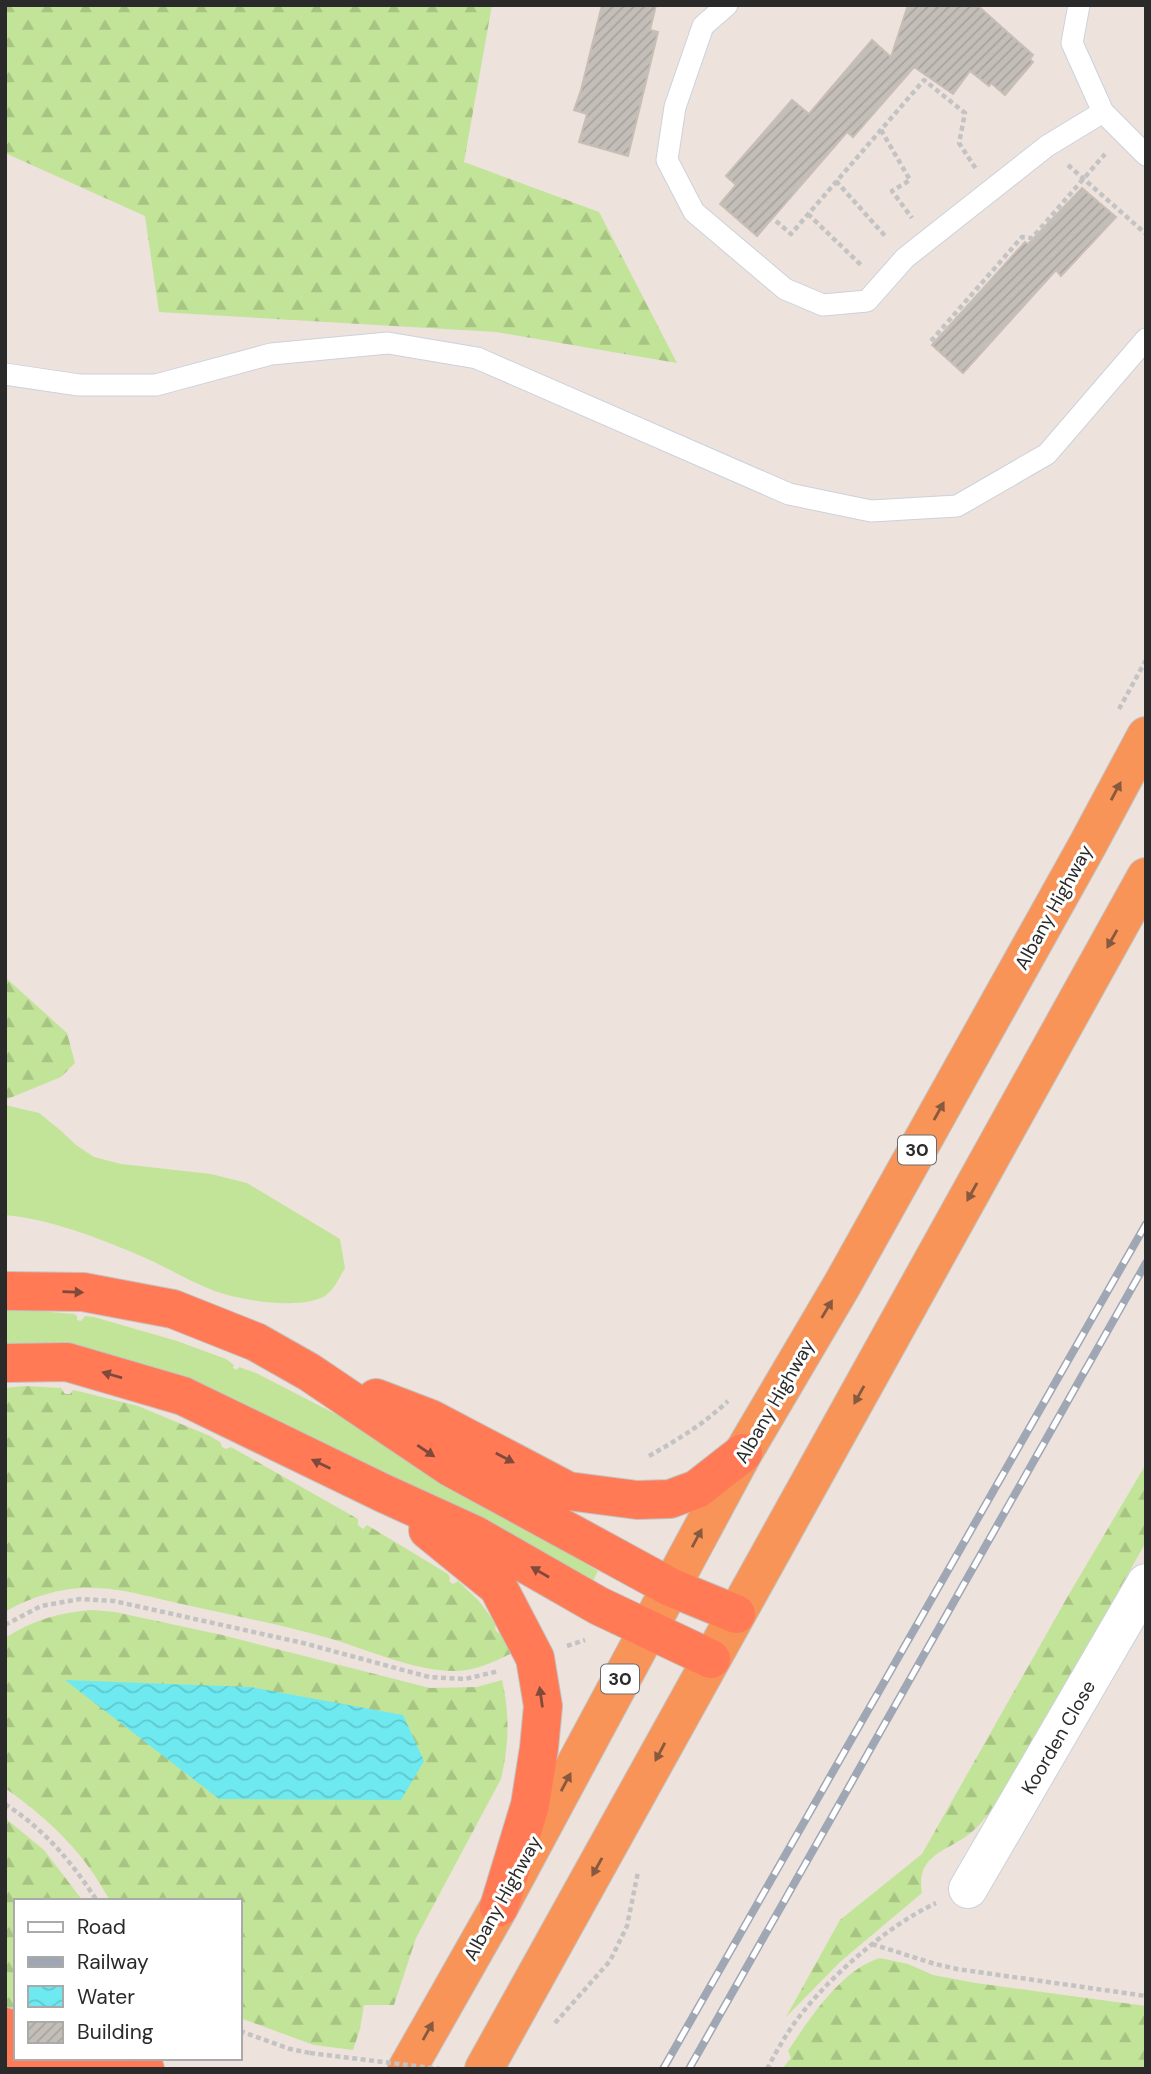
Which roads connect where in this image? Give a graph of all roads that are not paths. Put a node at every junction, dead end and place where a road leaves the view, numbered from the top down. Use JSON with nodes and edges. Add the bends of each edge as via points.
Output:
{"nodes":[{"id":1,"x":727,"y":5,"type":"edge"},
{"id":2,"x":1079,"y":5,"type":"edge"},
{"id":3,"x":1102,"y":112,"type":"junction"},
{"id":4,"x":1146,"y":155,"type":"edge"},
{"id":5,"x":1146,"y":339,"type":"edge"},
{"id":6,"x":5,"y":374,"type":"edge"},
{"id":7,"x":1146,"y":736,"type":"edge"},
{"id":8,"x":1146,"y":877,"type":"edge"},
{"id":9,"x":5,"y":1291,"type":"edge"},
{"id":10,"x":5,"y":1363,"type":"edge"},
{"id":11,"x":309,"y":1372,"type":"junction"},
{"id":12,"x":743,"y":1452,"type":"junction"},
{"id":13,"x":383,"y":1493,"type":"junction"},
{"id":14,"x":1146,"y":1583,"type":"edge"},
{"id":15,"x":670,"y":1587,"type":"junction"},
{"id":16,"x":736,"y":1614,"type":"junction"},
{"id":17,"x":647,"y":1629,"type":"junction"},
{"id":18,"x":712,"y":1659,"type":"junction"},
{"id":19,"x":968,"y":1889,"type":"dead end"},
{"id":20,"x":499,"y":1907,"type":"junction"},
{"id":21,"x":16,"y":2060,"type":"edge"},
{"id":22,"x":116,"y":2060,"type":"edge"},
{"id":23,"x":112,"y":2069,"type":"edge"},
{"id":24,"x":145,"y":2069,"type":"edge"},
{"id":25,"x":407,"y":2069,"type":"edge"},
{"id":26,"x":484,"y":2069,"type":"edge"}],
"edges":[{"from":1,"to":3,"type":"lane","via":[[704,26],[675,107],[667,160],[694,212],[785,289],[823,305],[867,301],[905,258],[1047,146]]},
{"from":2,"to":3,"type":"lane","via":[[1072,43]]},
{"from":3,"to":4,"type":"lane"},
{"from":5,"to":6,"type":"lane","via":[[1047,454],[957,506],[871,511],[789,494],[477,358],[388,343],[271,354],[156,385],[79,385]]},
{"from":12,"to":7,"type":"highway","name":"Albany Highway","number":"30","one_way":true,"via":[[842,1284]]},
{"from":8,"to":16,"type":"highway","one_way":true},
{"from":9,"to":11,"type":"highway","one_way":true,"via":[[83,1292],[173,1309],[256,1342]]},
{"from":13,"to":10,"type":"highway","one_way":true,"via":[[183,1396],[67,1362]]},
{"from":11,"to":12,"type":"highway","one_way":true,"via":[[430,1419],[568,1491],[637,1500],[670,1499],[697,1489]]},
{"from":11,"to":15,"type":"highway","one_way":true,"via":[[450,1466]]},
{"from":15,"to":12,"type":"highway","name":"Albany Highway","number":"30","one_way":true},
{"from":17,"to":13,"type":"highway","one_way":true,"via":[[475,1535]]},
{"from":20,"to":13,"type":"highway","one_way":true,"via":[[530,1805],[539,1748],[543,1706],[535,1658],[498,1587]]},
{"from":14,"to":19,"type":"street","name":"Koorden Close"},
{"from":15,"to":16,"type":"highway"},
{"from":15,"to":17,"type":"highway","name":"Albany Highway","number":"30"},
{"from":16,"to":18,"type":"highway"},
{"from":17,"to":18,"type":"highway"},
{"from":20,"to":17,"type":"highway","name":"Albany Highway","number":"30","one_way":true},
{"from":18,"to":26,"type":"highway","one_way":true},
{"from":25,"to":20,"type":"highway","name":"Albany Highway","number":"30","one_way":true},
{"from":21,"to":23,"type":"highway"},
{"from":22,"to":24,"type":"highway"}]}
